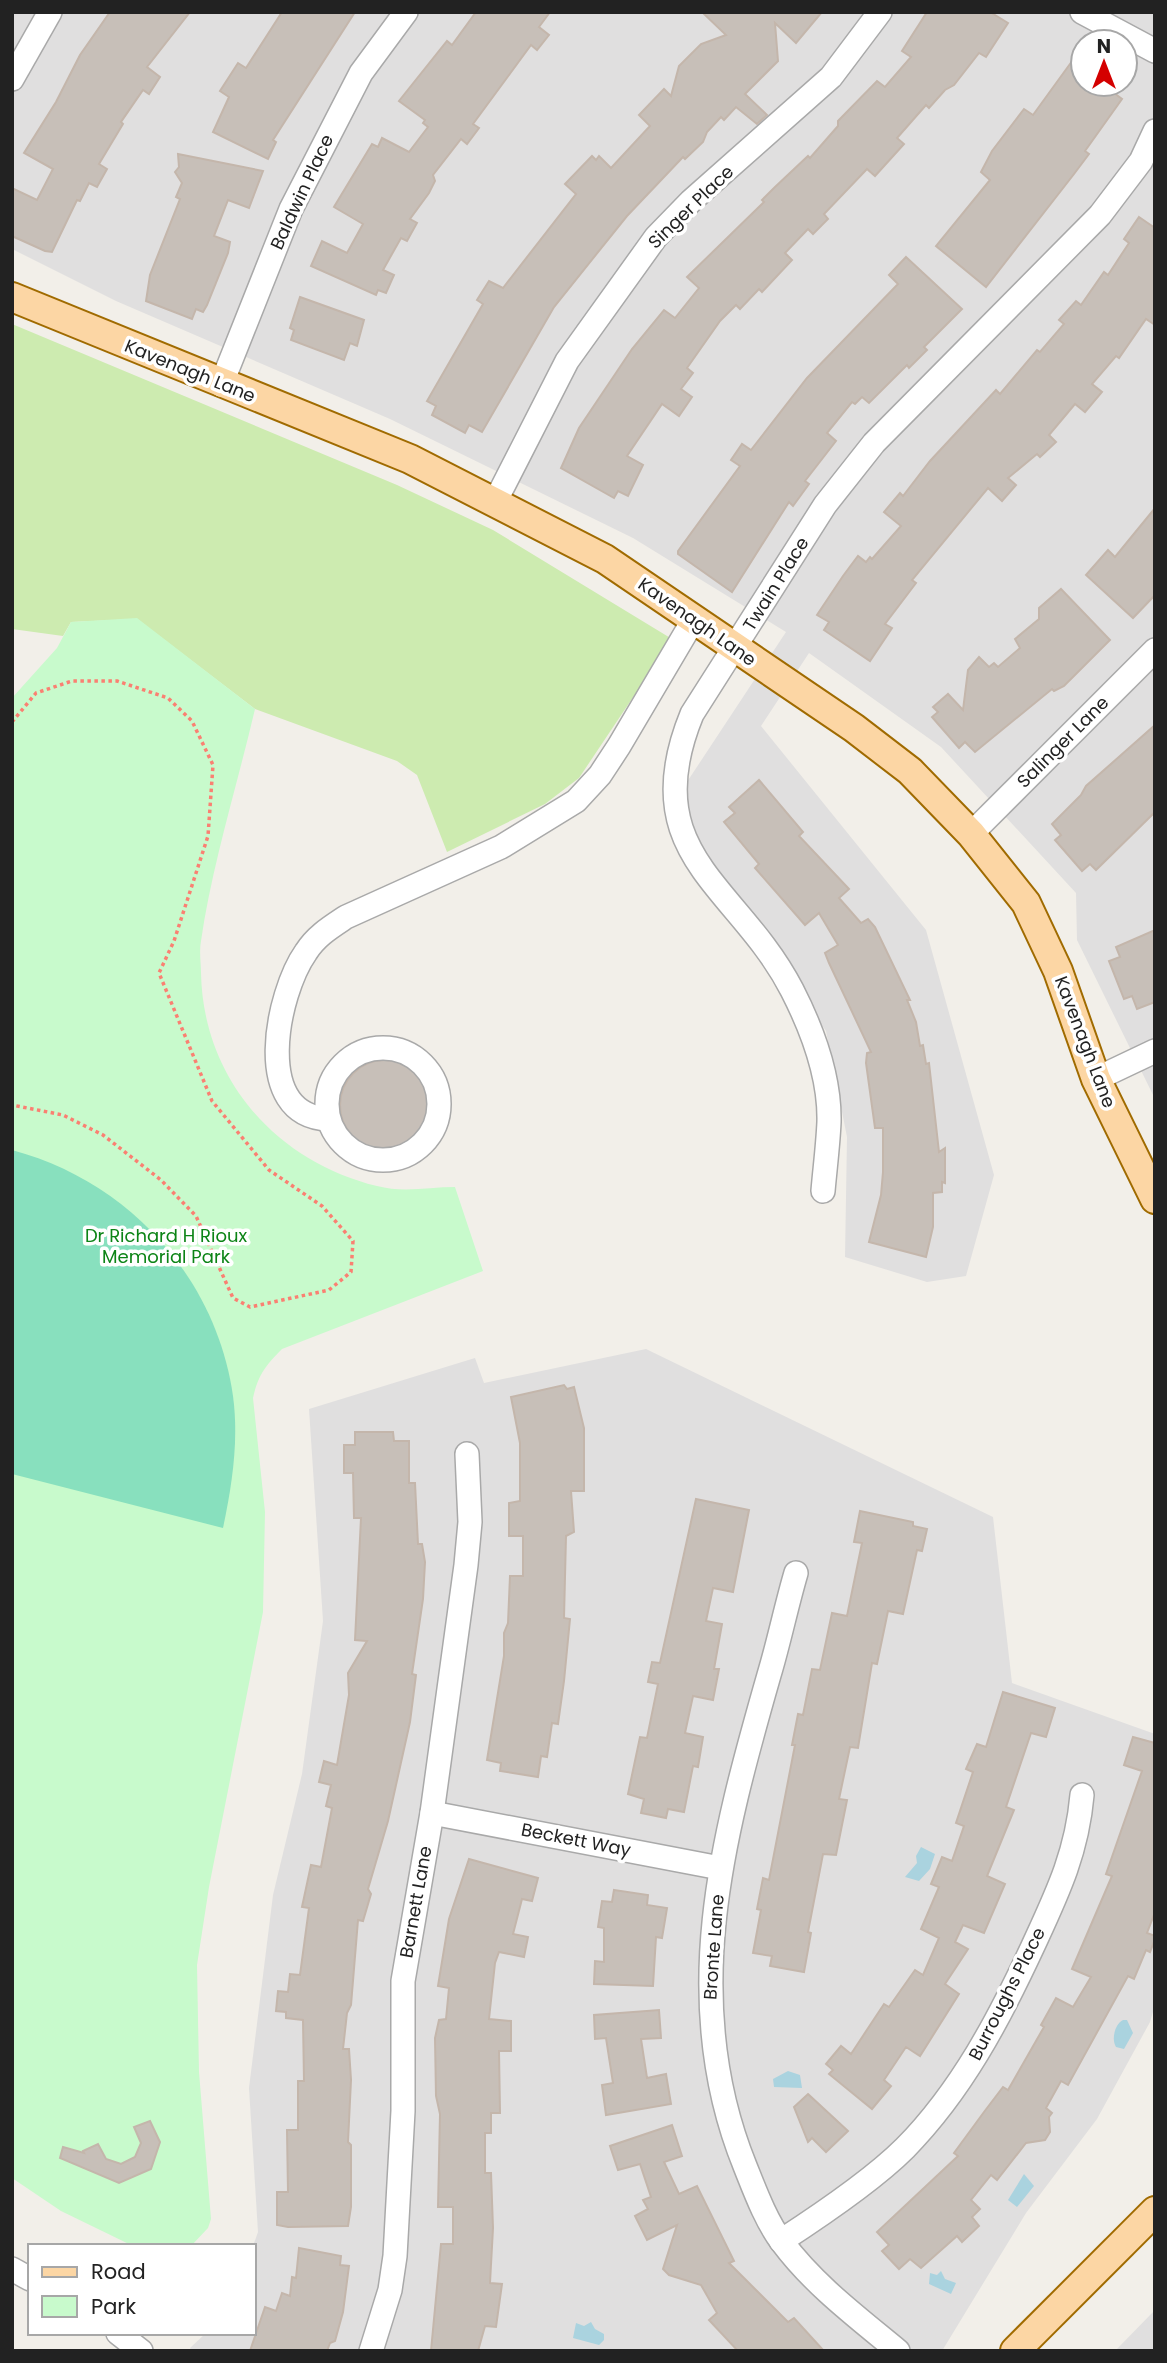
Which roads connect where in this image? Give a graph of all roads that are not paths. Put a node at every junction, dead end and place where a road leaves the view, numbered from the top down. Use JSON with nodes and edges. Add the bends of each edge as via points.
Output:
{"nodes":[{"id":1,"x":50,"y":12,"type":"edge"},
{"id":2,"x":406,"y":12,"type":"edge"},
{"id":3,"x":880,"y":12,"type":"edge"},
{"id":4,"x":1082,"y":12,"type":"edge"},
{"id":5,"x":1155,"y":51,"type":"edge"},
{"id":6,"x":12,"y":79,"type":"edge"},
{"id":7,"x":1155,"y":131,"type":"edge"},
{"id":8,"x":12,"y":297,"type":"edge"},
{"id":9,"x":221,"y":385,"type":"junction"},
{"id":10,"x":495,"y":502,"type":"junction"},
{"id":11,"x":694,"y":619,"type":"junction"},
{"id":12,"x":736,"y":650,"type":"junction"},
{"id":13,"x":1155,"y":650,"type":"edge"},
{"id":14,"x":971,"y":834,"type":"junction"},
{"id":15,"x":1155,"y":1051,"type":"edge"},
{"id":16,"x":1096,"y":1079,"type":"junction"},
{"id":17,"x":328,"y":1119,"type":"junction"},
{"id":18,"x":823,"y":1191,"type":"dead end"},
{"id":19,"x":1155,"y":1199,"type":"edge"},
{"id":20,"x":467,"y":1454,"type":"dead end"},
{"id":21,"x":796,"y":1573,"type":"dead end"},
{"id":22,"x":1082,"y":1795,"type":"dead end"},
{"id":23,"x":432,"y":1813,"type":"junction"},
{"id":24,"x":720,"y":1868,"type":"junction"},
{"id":25,"x":1155,"y":2211,"type":"edge"},
{"id":26,"x":780,"y":2241,"type":"junction"},
{"id":27,"x":12,"y":2269,"type":"edge"},
{"id":28,"x":28,"y":2278,"type":"edge"},
{"id":29,"x":121,"y":2335,"type":"edge"},
{"id":30,"x":141,"y":2351,"type":"edge"},
{"id":31,"x":371,"y":2351,"type":"edge"},
{"id":32,"x":898,"y":2351,"type":"edge"},
{"id":33,"x":1015,"y":2351,"type":"edge"}],
"edges":[{"from":1,"to":6,"type":"street"},
{"from":2,"to":9,"type":"street","name":"Baldwin Place","via":[[361,73],[291,209]]},
{"from":3,"to":10,"type":"street","name":"Singer Place","via":[[831,77],[656,237],[567,361]]},
{"from":4,"to":5,"type":"street"},
{"from":7,"to":12,"type":"street","name":"Twain Place","via":[[1134,171],[1100,215],[874,443],[825,505]]},
{"from":8,"to":9,"type":"main road","name":"Kavenagh Lane"},
{"from":9,"to":10,"type":"main road","name":"Kavenagh Lane","via":[[410,459]]},
{"from":10,"to":11,"type":"main road","name":"Kavenagh Lane","via":[[605,559]]},
{"from":11,"to":12,"type":"main road","name":"Kavenagh Lane"},
{"from":11,"to":17,"type":"street","via":[[619,746],[576,802],[501,847],[346,917],[307,949],[282,1003],[276,1049],[290,1101],[310,1118]]},
{"from":12,"to":14,"type":"main road","name":"Kavenagh Lane","via":[[901,764]]},
{"from":12,"to":18,"type":"street","name":"Twain Place","via":[[692,715],[681,742],[675,801],[692,857],[791,987],[810,1030],[823,1074],[829,1120]]},
{"from":13,"to":14,"type":"street","name":"Salinger Lane"},
{"from":14,"to":16,"type":"main road","name":"Kavenagh Lane","via":[[1026,902],[1058,971]]},
{"from":15,"to":16,"type":"street"},
{"from":16,"to":19,"type":"main road","name":"Kavenagh Lane"},
{"from":17,"to":17,"type":"street","via":[[350,1149],[386,1161],[410,1154],[429,1137],[439,1114],[438,1089],[426,1066],[405,1052],[380,1047],[356,1054],[337,1070],[327,1093]]},
{"from":20,"to":23,"type":"street","name":"Barnett Lane","via":[[468,1544]]},
{"from":21,"to":24,"type":"street","name":"Bronte Lane","via":[[740,1776]]},
{"from":22,"to":26,"type":"street","name":"Burroughs Place","via":[[1079,1832],[1068,1869],[996,2023],[969,2068],[904,2150]]},
{"from":23,"to":24,"type":"street","name":"Beckett Way"},
{"from":23,"to":31,"type":"street","name":"Barnett Lane","via":[[403,1980],[402,2165],[396,2256]]},
{"from":24,"to":26,"type":"street","name":"Bronte Lane","via":[[709,1964],[715,2054],[733,2136]]},
{"from":25,"to":33,"type":"main road"},
{"from":26,"to":32,"type":"street","name":"Bronte Lane","via":[[816,2281]]},
{"from":27,"to":28,"type":"street"},
{"from":29,"to":30,"type":"street"}]}
